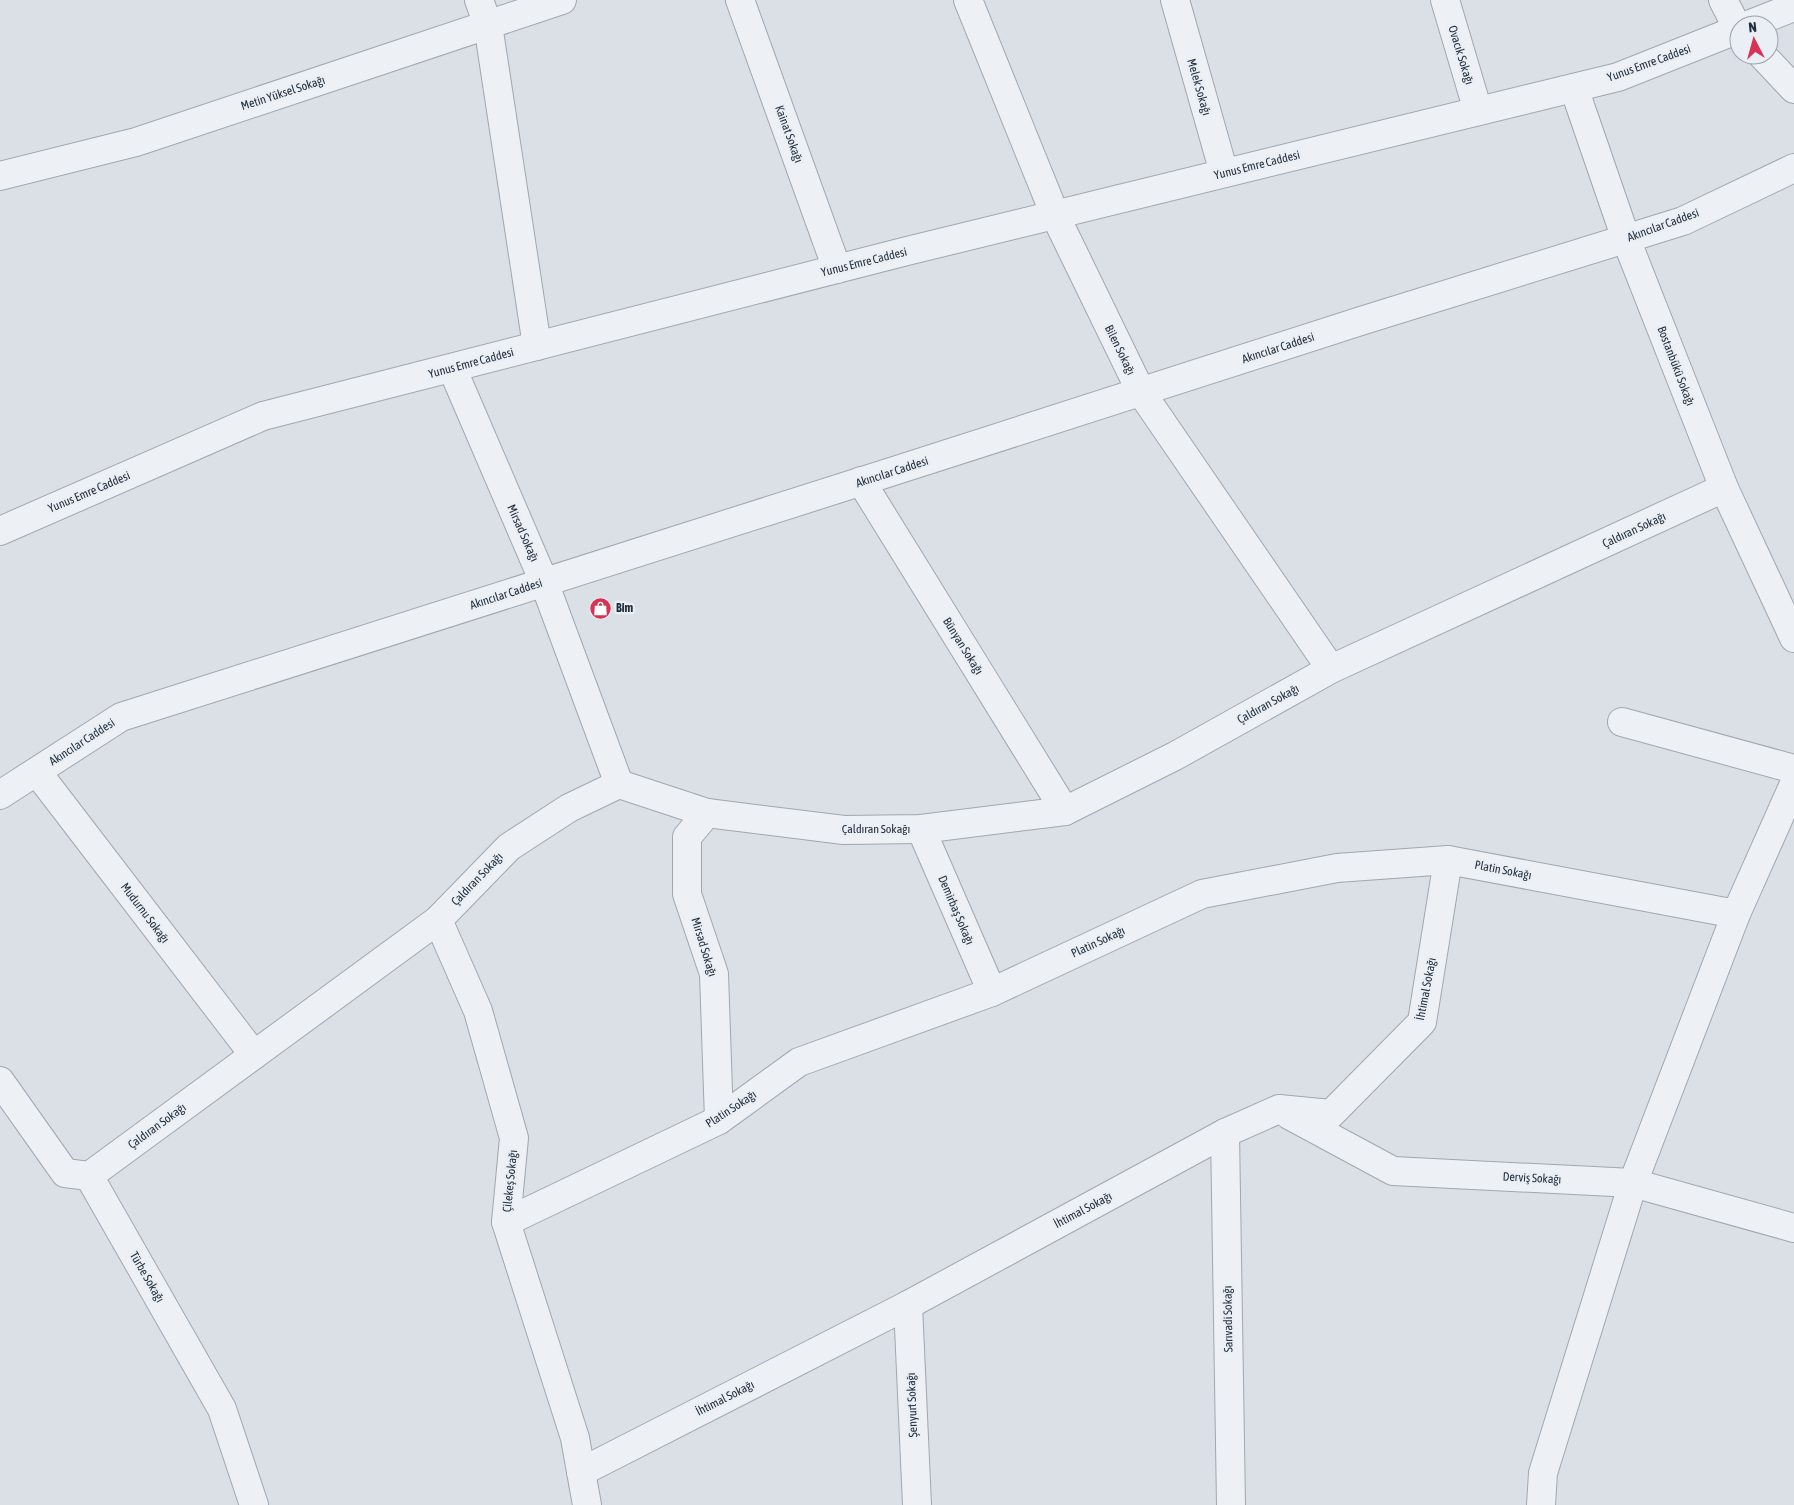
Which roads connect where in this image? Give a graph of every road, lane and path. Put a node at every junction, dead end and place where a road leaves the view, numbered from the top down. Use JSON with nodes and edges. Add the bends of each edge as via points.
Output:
{"nodes":[{"id":1,"x":562,"y":0,"type":"edge"},
{"id":2,"x":740,"y":0,"type":"edge"},
{"id":3,"x":968,"y":0,"type":"edge"},
{"id":4,"x":1175,"y":0,"type":"edge"},
{"id":5,"x":1444,"y":0,"type":"edge"},
{"id":6,"x":1724,"y":0,"type":"edge"},
{"id":7,"x":1794,"y":6,"type":"edge"},
{"id":8,"x":483,"y":12,"type":"edge"},
{"id":9,"x":1733,"y":15,"type":"edge"},
{"id":10,"x":1772,"y":15,"type":"edge"},
{"id":11,"x":1729,"y":33,"type":"edge"},
{"id":12,"x":1771,"y":65,"type":"edge"},
{"id":13,"x":1574,"y":88,"type":"junction"},
{"id":14,"x":1794,"y":89,"type":"edge"},
{"id":15,"x":1478,"y":111,"type":"junction"},
{"id":16,"x":1794,"y":168,"type":"edge"},
{"id":17,"x":1224,"y":173,"type":"junction"},
{"id":18,"x":0,"y":176,"type":"edge"},
{"id":19,"x":1054,"y":215,"type":"junction"},
{"id":20,"x":1626,"y":239,"type":"junction"},
{"id":21,"x":838,"y":269,"type":"junction"},
{"id":22,"x":537,"y":346,"type":"junction"},
{"id":23,"x":452,"y":368,"type":"junction"},
{"id":24,"x":1141,"y":392,"type":"junction"},
{"id":25,"x":861,"y":482,"type":"junction"},
{"id":26,"x":1724,"y":488,"type":"junction"},
{"id":27,"x":0,"y":531,"type":"edge"},
{"id":28,"x":544,"y":582,"type":"junction"},
{"id":29,"x":1794,"y":638,"type":"edge"},
{"id":30,"x":1331,"y":669,"type":"junction"},
{"id":31,"x":1622,"y":722,"type":"dead end"},
{"id":32,"x":1794,"y":769,"type":"edge"},
{"id":33,"x":37,"y":772,"type":"junction"},
{"id":34,"x":619,"y":784,"type":"junction"},
{"id":35,"x":1794,"y":784,"type":"edge"},
{"id":36,"x":0,"y":794,"type":"edge"},
{"id":37,"x":1065,"y":811,"type":"junction"},
{"id":38,"x":707,"y":813,"type":"junction"},
{"id":39,"x":921,"y":829,"type":"junction"},
{"id":40,"x":1448,"y":860,"type":"junction"},
{"id":41,"x":1736,"y":914,"type":"junction"},
{"id":42,"x":438,"y":920,"type":"junction"},
{"id":43,"x":992,"y":992,"type":"junction"},
{"id":44,"x":254,"y":1055,"type":"junction"},
{"id":45,"x":0,"y":1081,"type":"edge"},
{"id":46,"x":1279,"y":1109,"type":"junction"},
{"id":47,"x":719,"y":1120,"type":"junction"},
{"id":48,"x":1225,"y":1133,"type":"junction"},
{"id":49,"x":89,"y":1176,"type":"junction"},
{"id":50,"x":1634,"y":1183,"type":"junction"},
{"id":51,"x":506,"y":1222,"type":"junction"},
{"id":52,"x":1794,"y":1228,"type":"edge"},
{"id":53,"x":908,"y":1305,"type":"junction"},
{"id":54,"x":581,"y":1472,"type":"junction"},
{"id":55,"x":254,"y":1505,"type":"edge"},
{"id":56,"x":587,"y":1505,"type":"edge"},
{"id":57,"x":917,"y":1505,"type":"edge"},
{"id":58,"x":1232,"y":1505,"type":"edge"},
{"id":59,"x":1541,"y":1505,"type":"edge"}],
"edges":[{"from":1,"to":8,"type":"street","name":"Metin Yüksel Sokağı"},
{"from":2,"to":21,"type":"street","name":"Kainat Sokağı"},
{"from":3,"to":19,"type":"street","name":"Bilen Sokağı"},
{"from":4,"to":17,"type":"street","name":"Melek Sokağı"},
{"from":5,"to":15,"type":"street","name":"Ovacık Sokağı"},
{"from":6,"to":9,"type":"street"},
{"from":7,"to":10,"type":"street","name":"Yunus Emre Caddesi"},
{"from":8,"to":18,"type":"street","name":"Metin Yüksel Sokağı","via":[[136,142]]},
{"from":8,"to":22,"type":"street"},
{"from":11,"to":13,"type":"street","name":"Yunus Emre Caddesi","via":[[1618,77]]},
{"from":12,"to":14,"type":"street"},
{"from":13,"to":15,"type":"street","name":"Yunus Emre Caddesi"},
{"from":13,"to":20,"type":"street","name":"Bostanbükü Sokağı"},
{"from":15,"to":17,"type":"street","name":"Yunus Emre Caddesi"},
{"from":16,"to":20,"type":"street","name":"Akıncılar Caddesi","via":[[1683,221]]},
{"from":17,"to":19,"type":"street","name":"Yunus Emre Caddesi"},
{"from":19,"to":21,"type":"street","name":"Yunus Emre Caddesi"},
{"from":19,"to":24,"type":"street","name":"Bilen Sokağı"},
{"from":20,"to":24,"type":"street","name":"Akıncılar Caddesi"},
{"from":20,"to":26,"type":"street","name":"Bostanbükü Sokağı"},
{"from":21,"to":22,"type":"street","name":"Yunus Emre Caddesi"},
{"from":22,"to":23,"type":"street","name":"Yunus Emre Caddesi"},
{"from":23,"to":27,"type":"street","name":"Yunus Emre Caddesi","via":[[263,416]]},
{"from":23,"to":28,"type":"street","name":"Mirsad Sokağı"},
{"from":24,"to":25,"type":"street","name":"Akıncılar Caddesi"},
{"from":24,"to":30,"type":"street","name":"Bilen Sokağı"},
{"from":25,"to":28,"type":"street","name":"Akıncılar Caddesi"},
{"from":25,"to":37,"type":"street","name":"Bünyan Sokağı"},
{"from":26,"to":29,"type":"street","name":"Bostanbükü Sokağı"},
{"from":26,"to":30,"type":"street","name":"Çaldıran Sokağı"},
{"from":28,"to":33,"type":"street","name":"Akıncılar Caddesi","via":[[121,716]]},
{"from":28,"to":34,"type":"street","name":"Mirsad Sokağı"},
{"from":30,"to":37,"type":"street","name":"Çaldıran Sokağı","via":[[1175,756]]},
{"from":31,"to":32,"type":"street"},
{"from":33,"to":36,"type":"street","name":"Akıncılar Caddesi"},
{"from":33,"to":44,"type":"street","name":"Mudurnu Sokağı"},
{"from":34,"to":38,"type":"street","name":"Çaldıran Sokağı"},
{"from":34,"to":42,"type":"street","name":"Çaldıran Sokağı","via":[[569,808],[509,847]]},
{"from":35,"to":41,"type":"street"},
{"from":37,"to":39,"type":"street","name":"Çaldıran Sokağı"},
{"from":38,"to":39,"type":"street","name":"Çaldıran Sokağı","via":[[844,830]]},
{"from":38,"to":47,"type":"street","name":"Mirsad Sokağı","via":[[687,837],[687,894],[714,974]]},
{"from":39,"to":43,"type":"street","name":"Demirbaş Sokağı"},
{"from":40,"to":41,"type":"street","name":"Platin Sokağı"},
{"from":40,"to":43,"type":"street","name":"Platin Sokağı","via":[[1338,868],[1202,894]]},
{"from":40,"to":46,"type":"street","name":"İhtimal Sokağı","via":[[1422,1022],[1331,1114]]},
{"from":41,"to":50,"type":"street"},
{"from":42,"to":44,"type":"street","name":"Çaldıran Sokağı"},
{"from":42,"to":51,"type":"street","name":"Çilekeş Sokağı","via":[[478,1011],[514,1138]]},
{"from":43,"to":47,"type":"street","name":"Platin Sokağı","via":[[799,1062]]},
{"from":44,"to":49,"type":"street","name":"Çaldıran Sokağı"},
{"from":45,"to":49,"type":"street","via":[[65,1173]]},
{"from":46,"to":48,"type":"street","name":"İhtimal Sokağı"},
{"from":46,"to":50,"type":"street","name":"Derviş Sokağı","via":[[1393,1171]]},
{"from":47,"to":51,"type":"street","name":"Platin Sokağı"},
{"from":48,"to":53,"type":"street","name":"İhtimal Sokağı"},
{"from":48,"to":58,"type":"street","name":"Sarıvadi Sokağı"},
{"from":49,"to":55,"type":"street","name":"Türbe Sokağı","via":[[222,1409]]},
{"from":50,"to":52,"type":"street","name":"Derviş Sokağı"},
{"from":50,"to":59,"type":"street","via":[[1543,1472]]},
{"from":51,"to":54,"type":"street","name":"Çilekeş Sokağı","via":[[575,1438]]},
{"from":53,"to":54,"type":"street","name":"İhtimal Sokağı"},
{"from":53,"to":57,"type":"street","name":"Şenyurt Sokağı"},
{"from":54,"to":56,"type":"street","name":"Çilekeş Sokağı"}]}
